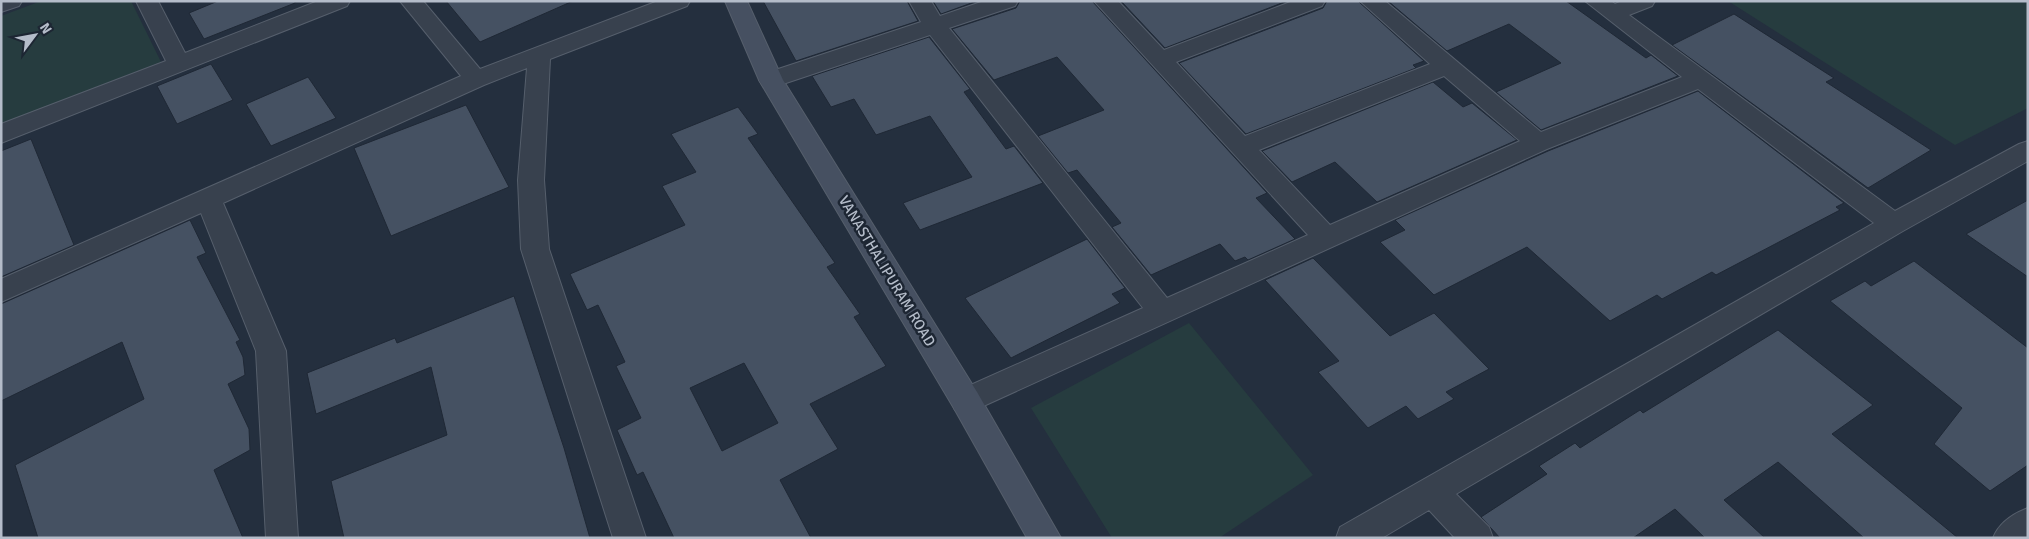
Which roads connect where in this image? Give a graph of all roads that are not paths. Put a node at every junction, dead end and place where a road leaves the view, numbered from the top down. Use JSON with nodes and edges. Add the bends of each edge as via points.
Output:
{"nodes":[{"id":1,"x":11,"y":1,"type":"edge"},
{"id":2,"x":147,"y":1,"type":"edge"},
{"id":3,"x":340,"y":1,"type":"edge"},
{"id":4,"x":411,"y":1,"type":"edge"},
{"id":5,"x":679,"y":1,"type":"edge"},
{"id":6,"x":736,"y":1,"type":"edge"},
{"id":7,"x":920,"y":1,"type":"edge"},
{"id":8,"x":1007,"y":1,"type":"edge"},
{"id":9,"x":1104,"y":1,"type":"edge"},
{"id":10,"x":1314,"y":1,"type":"edge"},
{"id":11,"x":1371,"y":1,"type":"edge"},
{"id":12,"x":1644,"y":1,"type":"edge"},
{"id":13,"x":1,"y":5,"type":"edge"},
{"id":14,"x":1604,"y":7,"type":"edge"},
{"id":15,"x":934,"y":25,"type":"junction"},
{"id":16,"x":540,"y":56,"type":"junction"},
{"id":17,"x":1159,"y":60,"type":"junction"},
{"id":18,"x":179,"y":64,"type":"junction"},
{"id":19,"x":1446,"y":66,"type":"junction"},
{"id":20,"x":476,"y":79,"type":"junction"},
{"id":21,"x":771,"y":80,"type":"junction"},
{"id":22,"x":1698,"y":80,"type":"junction"},
{"id":23,"x":1,"y":134,"type":"edge"},
{"id":24,"x":1538,"y":143,"type":"junction"},
{"id":25,"x":1241,"y":147,"type":"junction"},
{"id":26,"x":2028,"y":150,"type":"edge"},
{"id":27,"x":208,"y":197,"type":"junction"},
{"id":28,"x":1894,"y":224,"type":"junction"},
{"id":29,"x":1327,"y":239,"type":"junction"},
{"id":30,"x":1,"y":291,"type":"edge"},
{"id":31,"x":1162,"y":312,"type":"junction"},
{"id":32,"x":966,"y":401,"type":"junction"},
{"id":33,"x":1433,"y":492,"type":"junction"},
{"id":34,"x":2028,"y":523,"type":"edge"},
{"id":35,"x":282,"y":538,"type":"edge"},
{"id":36,"x":630,"y":538,"type":"edge"},
{"id":37,"x":1045,"y":538,"type":"edge"},
{"id":38,"x":1352,"y":538,"type":"edge"},
{"id":39,"x":1477,"y":538,"type":"edge"},
{"id":40,"x":2009,"y":538,"type":"edge"}],
"edges":[{"from":1,"to":13,"type":"street"},
{"from":2,"to":18,"type":"street"},
{"from":3,"to":18,"type":"street"},
{"from":4,"to":20,"type":"street"},
{"from":5,"to":16,"type":"street"},
{"from":6,"to":21,"type":"street","name":"VANASTHALIPURAM ROAD"},
{"from":7,"to":15,"type":"street"},
{"from":8,"to":15,"type":"street"},
{"from":9,"to":17,"type":"street"},
{"from":10,"to":17,"type":"street"},
{"from":11,"to":19,"type":"street"},
{"from":12,"to":14,"type":"street"},
{"from":14,"to":22,"type":"street"},
{"from":15,"to":21,"type":"street"},
{"from":15,"to":31,"type":"street"},
{"from":16,"to":20,"type":"street"},
{"from":16,"to":36,"type":"street","via":[[531,180],[535,249]]},
{"from":17,"to":25,"type":"street"},
{"from":18,"to":23,"type":"street"},
{"from":19,"to":24,"type":"street"},
{"from":19,"to":25,"type":"street"},
{"from":20,"to":27,"type":"street"},
{"from":21,"to":32,"type":"street","name":"VANASTHALIPURAM ROAD"},
{"from":22,"to":24,"type":"street"},
{"from":22,"to":28,"type":"street"},
{"from":24,"to":29,"type":"street"},
{"from":25,"to":29,"type":"street"},
{"from":26,"to":28,"type":"street"},
{"from":27,"to":30,"type":"street"},
{"from":27,"to":35,"type":"street","via":[[271,351]]},
{"from":28,"to":33,"type":"street"},
{"from":29,"to":31,"type":"street"},
{"from":31,"to":32,"type":"street"},
{"from":32,"to":37,"type":"street","name":"VANASTHALIPURAM ROAD"},
{"from":33,"to":38,"type":"street"},
{"from":33,"to":39,"type":"street"},
{"from":34,"to":40,"type":"street"}]}
